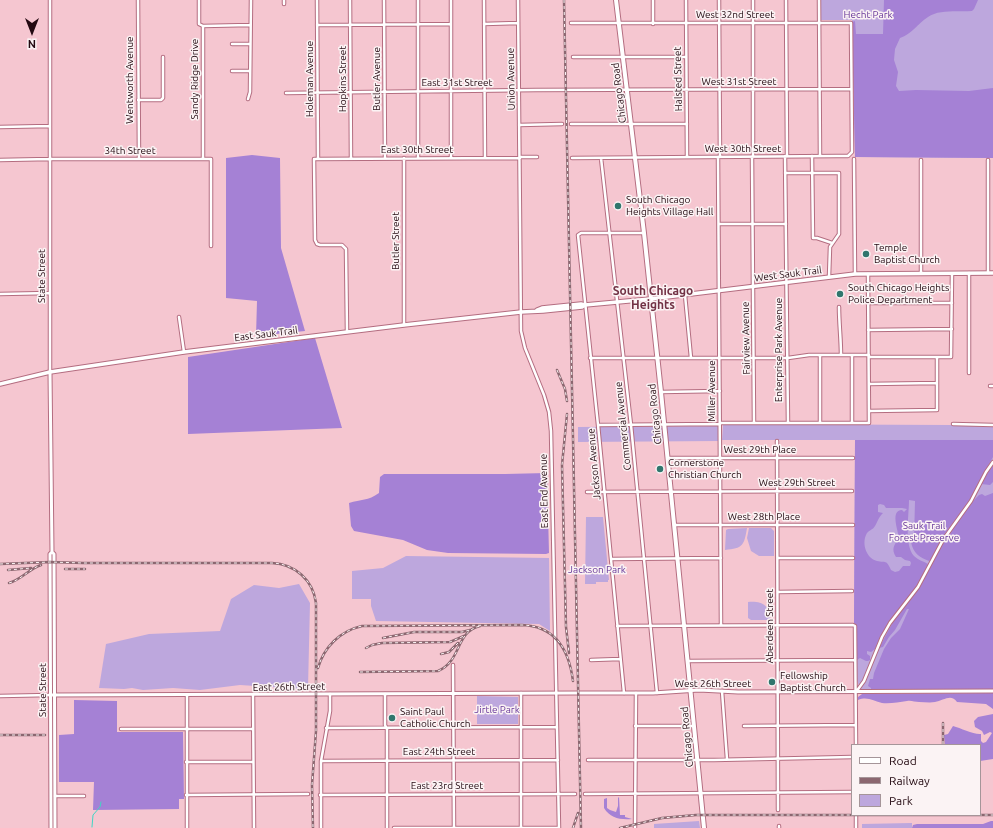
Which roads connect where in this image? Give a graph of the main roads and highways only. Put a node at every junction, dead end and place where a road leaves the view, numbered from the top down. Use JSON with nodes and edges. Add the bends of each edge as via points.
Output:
{"nodes":[{"id":1,"x":616,"y":0,"type":"edge"},
{"id":2,"x":993,"y":273,"type":"edge"},
{"id":3,"x":650,"y":299,"type":"junction"},
{"id":4,"x":570,"y":307,"type":"joint"},
{"id":5,"x":0,"y":384,"type":"edge"},
{"id":6,"x":704,"y":828,"type":"edge"}],
"edges":[{"from":1,"to":3,"type":"main road","name":"Chicago Road"},
{"from":2,"to":3,"type":"main road","name":"West Sauk Trail","via":[[855,274]]},
{"from":3,"to":4,"type":"main road","name":"West Sauk Trail"},
{"from":3,"to":6,"type":"main road","name":"Chicago Road","via":[[665,425]]},
{"from":4,"to":5,"type":"main road","name":"East Sauk Trail","via":[[184,352],[50,372]]}]}
